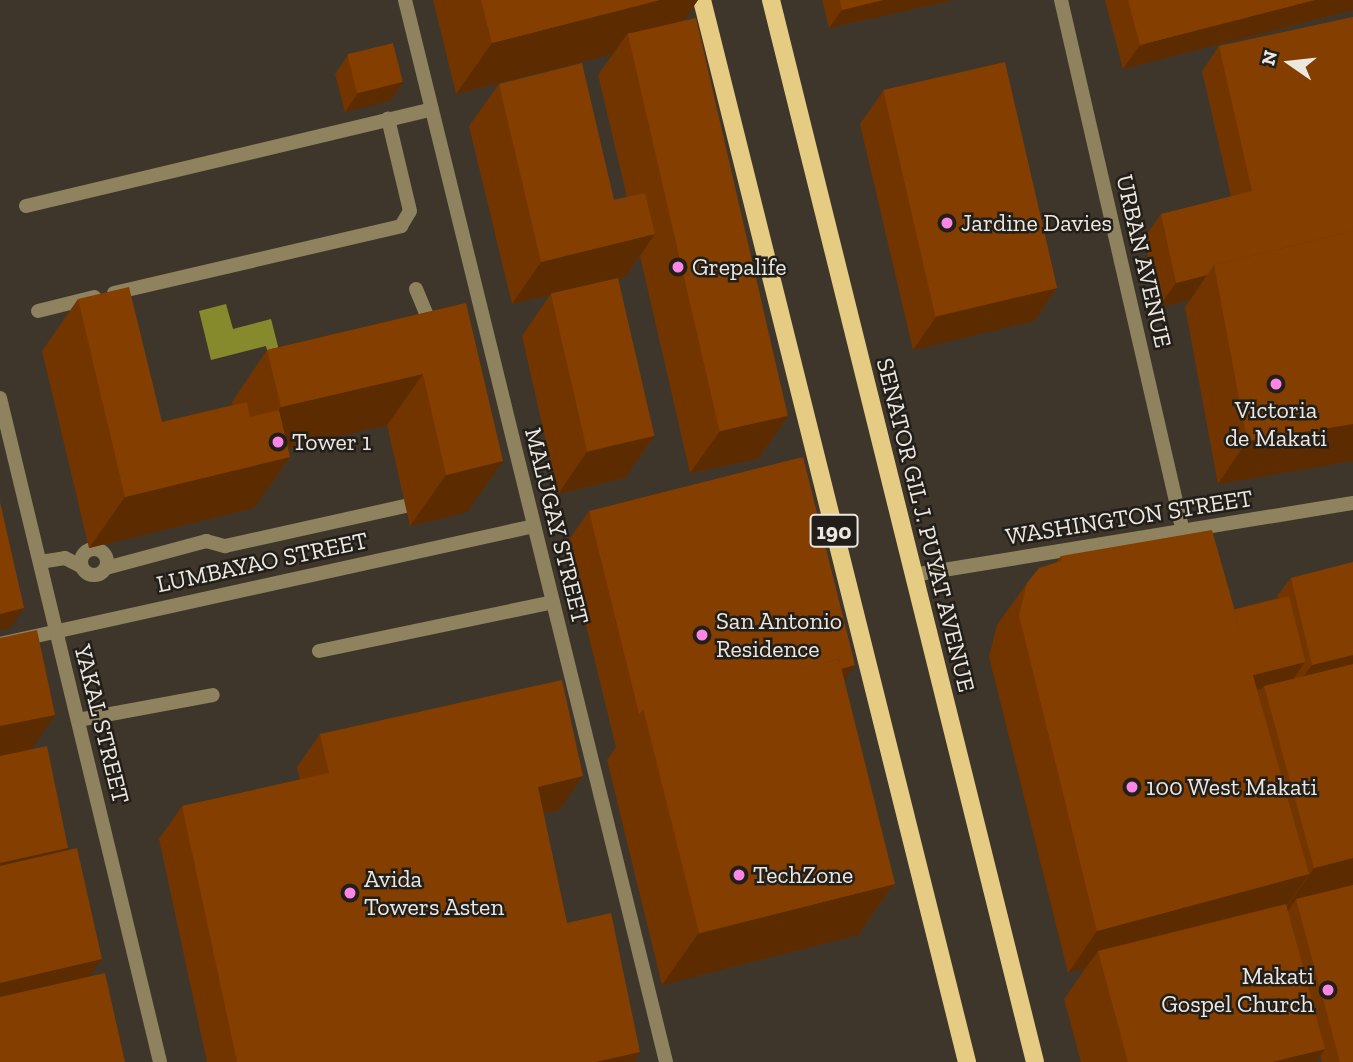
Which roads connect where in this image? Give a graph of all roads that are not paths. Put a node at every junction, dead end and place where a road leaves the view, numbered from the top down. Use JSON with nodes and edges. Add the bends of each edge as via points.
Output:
{"nodes":[{"id":1,"x":405,"y":0,"type":"edge"},
{"id":2,"x":702,"y":0,"type":"edge"},
{"id":3,"x":771,"y":0,"type":"edge"},
{"id":4,"x":1061,"y":0,"type":"edge"},
{"id":5,"x":432,"y":109,"type":"junction"},
{"id":6,"x":388,"y":119,"type":"junction"},
{"id":7,"x":26,"y":206,"type":"dead end"},
{"id":8,"x":416,"y":289,"type":"dead end"},
{"id":9,"x":38,"y":311,"type":"dead end"},
{"id":10,"x":438,"y":346,"type":"edge"},
{"id":11,"x":0,"y":398,"type":"edge"},
{"id":12,"x":1353,"y":503,"type":"edge"},
{"id":13,"x":406,"y":506,"type":"dead end"},
{"id":14,"x":534,"y":526,"type":"junction"},
{"id":15,"x":1184,"y":532,"type":"junction"},
{"id":16,"x":40,"y":562,"type":"junction"},
{"id":17,"x":81,"y":566,"type":"junction"},
{"id":18,"x":106,"y":568,"type":"junction"},
{"id":19,"x":913,"y":575,"type":"junction"},
{"id":20,"x":553,"y":602,"type":"junction"},
{"id":21,"x":56,"y":630,"type":"junction"},
{"id":22,"x":0,"y":644,"type":"edge"},
{"id":23,"x":319,"y":651,"type":"dead end"},
{"id":24,"x":213,"y":695,"type":"dead end"},
{"id":25,"x":78,"y":720,"type":"junction"},
{"id":26,"x":160,"y":1062,"type":"edge"},
{"id":27,"x":666,"y":1062,"type":"edge"},
{"id":28,"x":967,"y":1062,"type":"edge"},
{"id":29,"x":1035,"y":1062,"type":"edge"}],
"edges":[{"from":1,"to":5,"type":"street","name":"MALUGAY STREET"},
{"from":2,"to":28,"type":"main road","number":"190"},
{"from":3,"to":19,"type":"main road","name":"SENATOR GIL J. PUYAT AVENUE"},
{"from":4,"to":15,"type":"street","name":"URBAN AVENUE"},
{"from":5,"to":6,"type":"street"},
{"from":5,"to":14,"type":"street","name":"MALUGAY STREET"},
{"from":6,"to":7,"type":"street"},
{"from":6,"to":9,"type":"street","via":[[410,211],[401,226]]},
{"from":8,"to":10,"type":"street"},
{"from":11,"to":16,"type":"street","name":"YAKAL STREET"},
{"from":12,"to":15,"type":"street","name":"WASHINGTON STREET"},
{"from":13,"to":18,"type":"street","via":[[225,546],[206,541]]},
{"from":14,"to":20,"type":"street","name":"MALUGAY STREET"},
{"from":14,"to":21,"type":"street","name":"LUMBAYAO STREET"},
{"from":15,"to":19,"type":"street","name":"WASHINGTON STREET"},
{"from":16,"to":17,"type":"street","via":[[65,558]]},
{"from":16,"to":21,"type":"street","name":"YAKAL STREET"},
{"from":17,"to":18,"type":"street","via":[[92,575]]},
{"from":17,"to":18,"type":"street","via":[[82,555],[94,548],[105,555]]},
{"from":19,"to":29,"type":"main road","name":"SENATOR GIL J. PUYAT AVENUE"},
{"from":20,"to":23,"type":"street"},
{"from":20,"to":27,"type":"street","name":"MALUGAY STREET"},
{"from":21,"to":22,"type":"street","name":"LUMBAYAO STREET"},
{"from":21,"to":25,"type":"street","name":"YAKAL STREET"},
{"from":24,"to":25,"type":"street"},
{"from":25,"to":26,"type":"street","name":"YAKAL STREET"}]}
